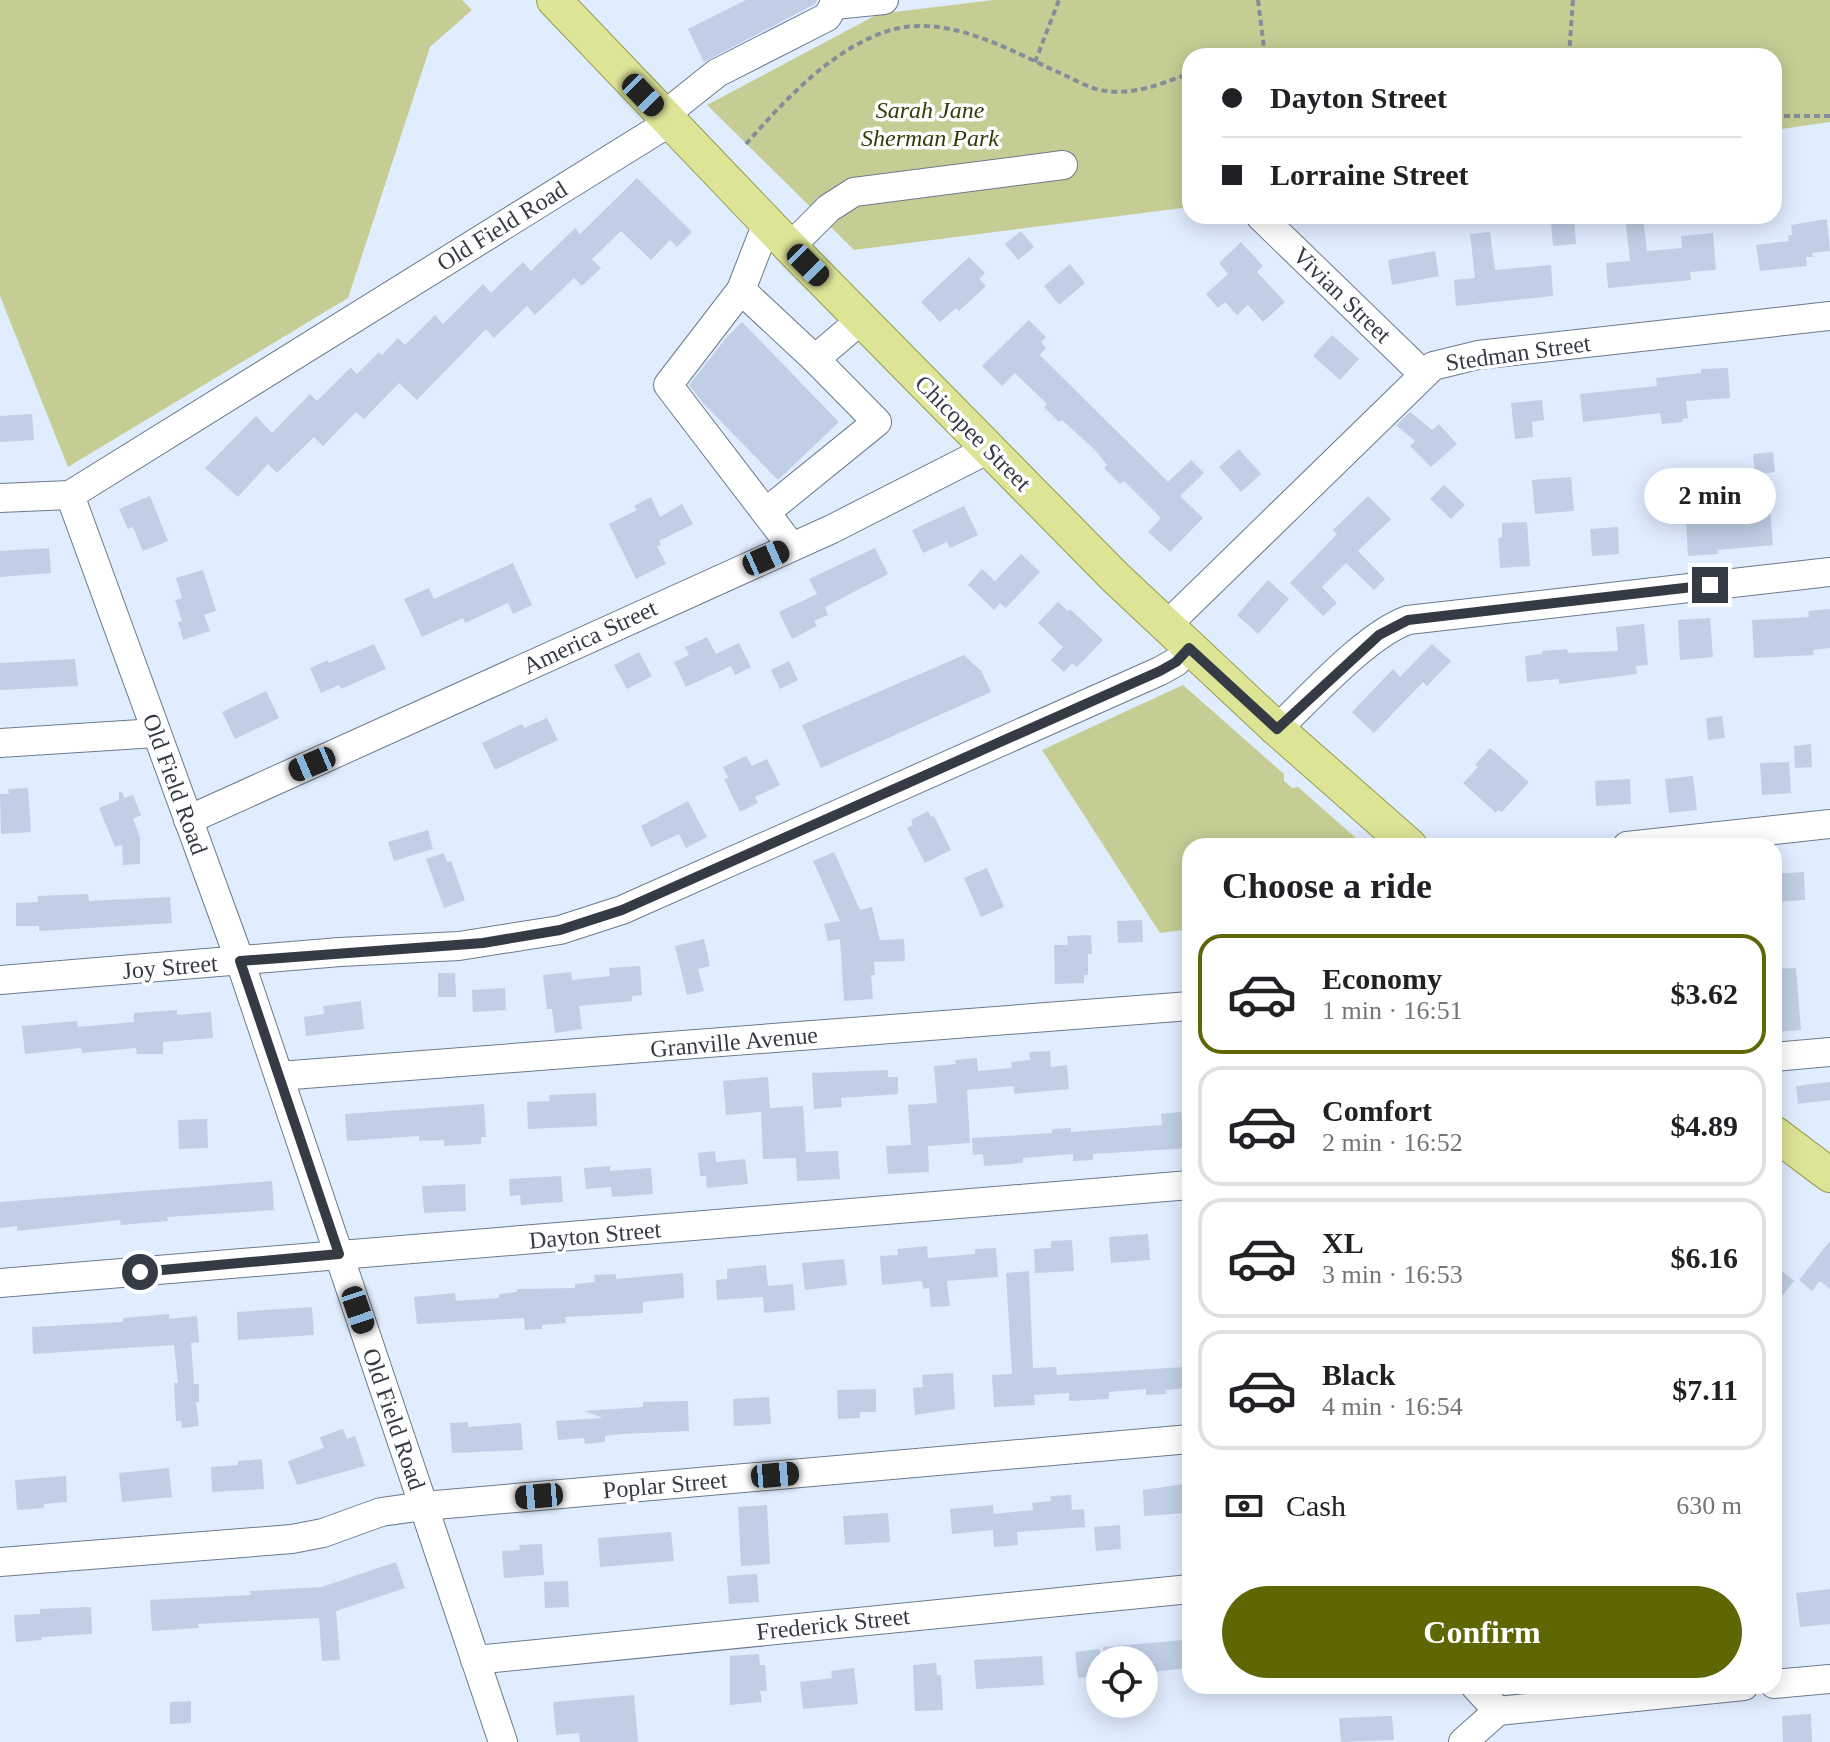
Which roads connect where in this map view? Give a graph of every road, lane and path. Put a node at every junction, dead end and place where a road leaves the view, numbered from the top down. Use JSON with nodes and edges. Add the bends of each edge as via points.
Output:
{"nodes":[{"id":1,"x":554,"y":0,"type":"edge"},
{"id":2,"x":884,"y":0,"type":"edge"},
{"id":3,"x":1059,"y":0,"type":"edge"},
{"id":4,"x":1258,"y":0,"type":"edge"},
{"id":5,"x":1573,"y":0,"type":"edge"},
{"id":6,"x":834,"y":2,"type":"edge"},
{"id":7,"x":1264,"y":48,"type":"edge"},
{"id":8,"x":1570,"y":48,"type":"edge"},
{"id":9,"x":1035,"y":62,"type":"junction"},
{"id":10,"x":1182,"y":76,"type":"edge"},
{"id":11,"x":1782,"y":116,"type":"edge"},
{"id":12,"x":1830,"y":116,"type":"edge"},
{"id":13,"x":666,"y":119,"type":"junction"},
{"id":14,"x":746,"y":144,"type":"dead end"},
{"id":15,"x":1063,"y":165,"type":"dead end"},
{"id":16,"x":1268,"y":224,"type":"edge"},
{"id":17,"x":779,"y":235,"type":"junction"},
{"id":18,"x":741,"y":290,"type":"junction"},
{"id":19,"x":1830,"y":316,"type":"edge"},
{"id":20,"x":861,"y":320,"type":"junction"},
{"id":21,"x":815,"y":359,"type":"junction"},
{"id":22,"x":1422,"y":373,"type":"junction"},
{"id":23,"x":989,"y":449,"type":"junction"},
{"id":24,"x":70,"y":495,"type":"junction"},
{"id":25,"x":0,"y":498,"type":"edge"},
{"id":26,"x":766,"y":512,"type":"junction"},
{"id":27,"x":792,"y":547,"type":"junction"},
{"id":28,"x":1830,"y":572,"type":"edge"},
{"id":29,"x":1178,"y":637,"type":"junction"},
{"id":30,"x":1277,"y":729,"type":"junction"},
{"id":31,"x":156,"y":733,"type":"junction"},
{"id":32,"x":0,"y":743,"type":"edge"},
{"id":33,"x":188,"y":820,"type":"junction"},
{"id":34,"x":1830,"y":824,"type":"edge"},
{"id":35,"x":1401,"y":838,"type":"edge"},
{"id":36,"x":1701,"y":838,"type":"edge"},
{"id":37,"x":240,"y":961,"type":"junction"},
{"id":38,"x":0,"y":980,"type":"edge"},
{"id":39,"x":1182,"y":1007,"type":"edge"},
{"id":40,"x":1830,"y":1052,"type":"edge"},
{"id":41,"x":1782,"y":1056,"type":"edge"},
{"id":42,"x":279,"y":1076,"type":"junction"},
{"id":43,"x":1782,"y":1139,"type":"edge"},
{"id":44,"x":1830,"y":1175,"type":"edge"},
{"id":45,"x":1182,"y":1186,"type":"edge"},
{"id":46,"x":339,"y":1254,"type":"junction"},
{"id":47,"x":0,"y":1283,"type":"edge"},
{"id":48,"x":1182,"y":1440,"type":"edge"},
{"id":49,"x":424,"y":1506,"type":"junction"},
{"id":50,"x":0,"y":1562,"type":"edge"},
{"id":51,"x":1182,"y":1590,"type":"edge"},
{"id":52,"x":475,"y":1660,"type":"junction"},
{"id":53,"x":1830,"y":1679,"type":"edge"},
{"id":54,"x":1782,"y":1683,"type":"edge"},
{"id":55,"x":1482,"y":1694,"type":"edge"},
{"id":56,"x":1665,"y":1694,"type":"edge"},
{"id":57,"x":1498,"y":1711,"type":"junction"},
{"id":58,"x":503,"y":1742,"type":"edge"},
{"id":59,"x":1463,"y":1742,"type":"edge"}],
"edges":[{"from":1,"to":13,"type":"main road","name":"Chicopee Street"},
{"from":2,"to":6,"type":"street"},
{"from":3,"to":9,"type":"path"},
{"from":4,"to":7,"type":"path"},
{"from":5,"to":8,"type":"path"},
{"from":6,"to":13,"type":"street","name":"Old Field Road","via":[[827,17],[717,73]]},
{"from":9,"to":10,"type":"path","via":[[1106,91],[1156,86]]},
{"from":9,"to":14,"type":"path","via":[[939,25],[885,32],[828,65],[789,97]]},
{"from":11,"to":12,"type":"path"},
{"from":13,"to":17,"type":"main road","name":"Chicopee Street"},
{"from":13,"to":24,"type":"street","name":"Old Field Road"},
{"from":15,"to":17,"type":"street","via":[[854,192]]},
{"from":16,"to":22,"type":"street","name":"Vivian Street"},
{"from":17,"to":18,"type":"street"},
{"from":17,"to":20,"type":"main road","name":"Chicopee Street"},
{"from":18,"to":21,"type":"street"},
{"from":18,"to":26,"type":"street","via":[[668,385]]},
{"from":19,"to":22,"type":"street","name":"Stedman Street","via":[[1478,355],[1442,362]]},
{"from":20,"to":21,"type":"street"},
{"from":20,"to":23,"type":"main road","name":"Chicopee Street"},
{"from":21,"to":26,"type":"street","via":[[877,422]]},
{"from":22,"to":29,"type":"street","name":"Stedman Street"},
{"from":23,"to":27,"type":"street","name":"America Street"},
{"from":23,"to":29,"type":"main road","name":"Chicopee Street"},
{"from":24,"to":25,"type":"street"},
{"from":24,"to":31,"type":"street","name":"Old Field Road"},
{"from":26,"to":27,"type":"street"},
{"from":27,"to":33,"type":"street","name":"America Street"},
{"from":28,"to":30,"type":"street","via":[[1408,620],[1379,635]]},
{"from":29,"to":30,"type":"main road","name":"Chicopee Street"},
{"from":29,"to":37,"type":"street","name":"Joy Street","via":[[1176,662],[1160,671],[622,910],[560,930],[483,943]]},
{"from":30,"to":35,"type":"main road","name":"Chicopee Street"},
{"from":31,"to":32,"type":"street"},
{"from":31,"to":33,"type":"street","name":"Old Field Road"},
{"from":33,"to":37,"type":"street","name":"Old Field Road"},
{"from":34,"to":36,"type":"street"},
{"from":37,"to":38,"type":"street","name":"Joy Street"},
{"from":37,"to":42,"type":"street","name":"Old Field Road"},
{"from":39,"to":42,"type":"street","name":"Granville Avenue"},
{"from":40,"to":41,"type":"street"},
{"from":42,"to":46,"type":"street","name":"Old Field Road"},
{"from":43,"to":44,"type":"main road"},
{"from":45,"to":46,"type":"street","name":"Dayton Street"},
{"from":46,"to":47,"type":"street","name":"Dayton Street"},
{"from":46,"to":49,"type":"street","name":"Old Field Road"},
{"from":48,"to":49,"type":"street","name":"Poplar Street"},
{"from":49,"to":50,"type":"street","name":"Poplar Street","via":[[381,1512],[292,1539]]},
{"from":49,"to":52,"type":"street","name":"Old Field Road"},
{"from":51,"to":52,"type":"street","name":"Frederick Street"},
{"from":52,"to":58,"type":"street","name":"Old Field Road"},
{"from":53,"to":54,"type":"street"},
{"from":55,"to":57,"type":"street"},
{"from":56,"to":57,"type":"street"},
{"from":57,"to":59,"type":"street"}]}
